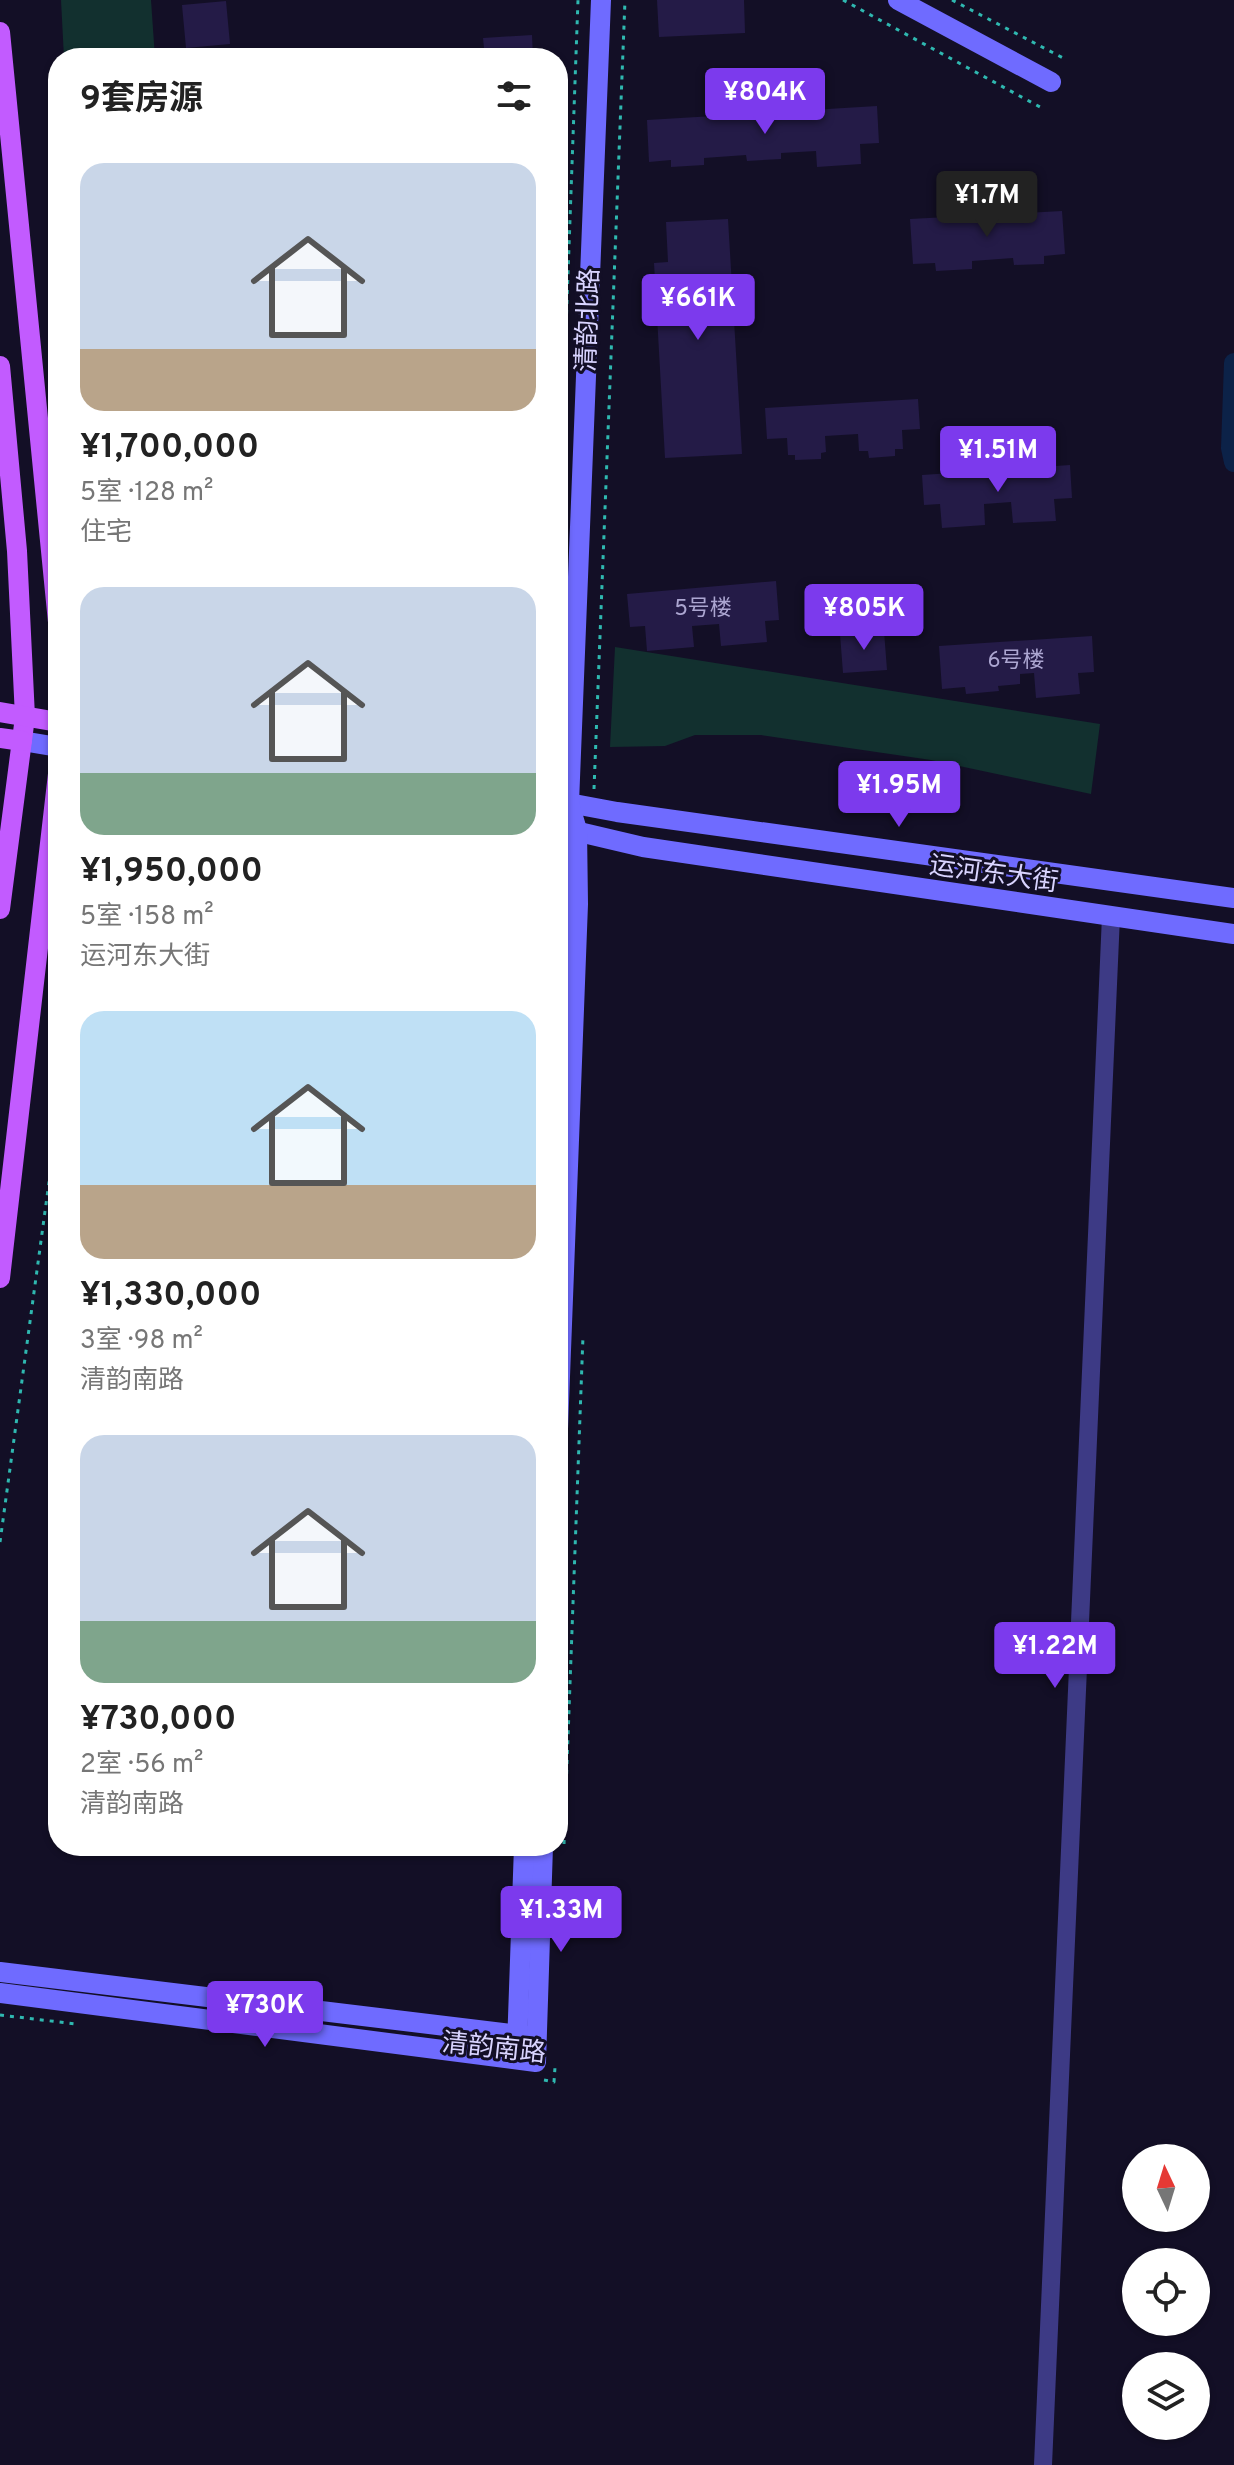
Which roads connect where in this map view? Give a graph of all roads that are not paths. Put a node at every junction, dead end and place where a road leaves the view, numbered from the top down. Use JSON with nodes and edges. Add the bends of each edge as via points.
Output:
{"nodes":[{"id":1,"x":601,"y":0,"type":"edge"},
{"id":2,"x":898,"y":0,"type":"edge"},
{"id":3,"x":0,"y":32,"type":"edge"},
{"id":4,"x":1051,"y":82,"type":"dead end"},
{"id":5,"x":0,"y":366,"type":"edge"},
{"id":6,"x":48,"y":520,"type":"edge"},
{"id":7,"x":0,"y":712,"type":"edge"},
{"id":8,"x":568,"y":715,"type":"edge"},
{"id":9,"x":25,"y":717,"type":"junction"},
{"id":10,"x":48,"y":720,"type":"edge"},
{"id":11,"x":0,"y":738,"type":"edge"},
{"id":12,"x":22,"y":741,"type":"junction"},
{"id":13,"x":48,"y":745,"type":"edge"},
{"id":14,"x":568,"y":803,"type":"edge"},
{"id":15,"x":568,"y":829,"type":"edge"},
{"id":16,"x":568,"y":850,"type":"edge"},
{"id":17,"x":48,"y":861,"type":"edge"},
{"id":18,"x":1233,"y":898,"type":"edge"},
{"id":19,"x":0,"y":909,"type":"edge"},
{"id":20,"x":1111,"y":916,"type":"junction"},
{"id":21,"x":1234,"y":934,"type":"edge"},
{"id":22,"x":568,"y":1166,"type":"edge"},
{"id":23,"x":0,"y":1278,"type":"edge"},
{"id":24,"x":524,"y":1856,"type":"edge"},
{"id":25,"x":542,"y":1856,"type":"edge"},
{"id":26,"x":0,"y":1972,"type":"edge"},
{"id":27,"x":0,"y":1993,"type":"edge"},
{"id":28,"x":527,"y":2036,"type":"junction"},
{"id":29,"x":1043,"y":2465,"type":"edge"}],
"edges":[{"from":1,"to":8,"type":"main road","name":"清韵北路"},
{"from":2,"to":4,"type":"main road"},
{"from":3,"to":6,"type":"main road"},
{"from":5,"to":9,"type":"main road"},
{"from":7,"to":9,"type":"main road"},
{"from":9,"to":10,"type":"main road"},
{"from":9,"to":12,"type":"main road"},
{"from":11,"to":12,"type":"main road"},
{"from":12,"to":13,"type":"main road"},
{"from":12,"to":19,"type":"main road"},
{"from":14,"to":18,"type":"main road","name":"运河东大街"},
{"from":15,"to":20,"type":"main road","name":"运河东大街","via":[[643,847]]},
{"from":16,"to":22,"type":"main road","via":[[578,904]]},
{"from":17,"to":23,"type":"main road"},
{"from":20,"to":21,"type":"main road","name":"运河东大街"},
{"from":20,"to":29,"type":"street"},
{"from":24,"to":28,"type":"main road","name":"清韵南路"},
{"from":25,"to":28,"type":"main road","name":"清韵南路"},
{"from":26,"to":28,"type":"main road","name":"清韵南路"},
{"from":27,"to":28,"type":"main road","name":"清韵南路","via":[[536,2062]]}]}
